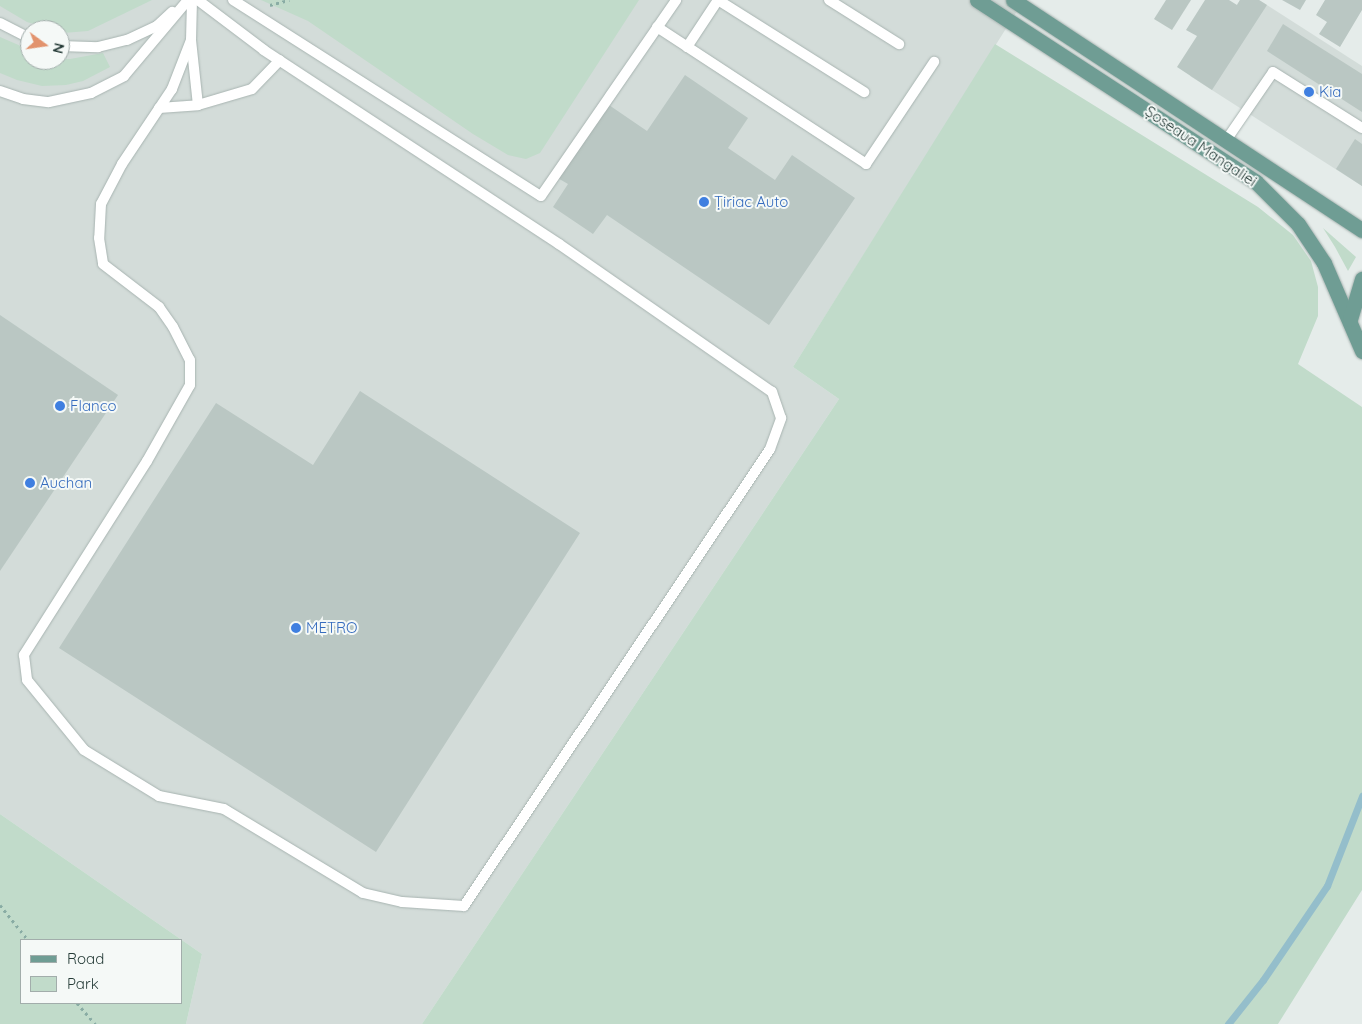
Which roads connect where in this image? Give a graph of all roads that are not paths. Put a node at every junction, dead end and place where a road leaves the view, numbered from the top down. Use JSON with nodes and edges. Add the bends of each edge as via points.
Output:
{"nodes":[{"id":1,"x":187,"y":0,"type":"edge"},
{"id":2,"x":192,"y":0,"type":"edge"},
{"id":3,"x":198,"y":0,"type":"edge"},
{"id":4,"x":233,"y":0,"type":"edge"},
{"id":5,"x":676,"y":0,"type":"edge"},
{"id":6,"x":718,"y":0,"type":"edge"},
{"id":7,"x":829,"y":0,"type":"edge"},
{"id":8,"x":976,"y":0,"type":"edge"},
{"id":9,"x":1013,"y":0,"type":"edge"},
{"id":10,"x":0,"y":23,"type":"edge"},
{"id":11,"x":657,"y":27,"type":"junction"},
{"id":12,"x":20,"y":33,"type":"edge"},
{"id":13,"x":191,"y":40,"type":"junction"},
{"id":14,"x":899,"y":44,"type":"dead end"},
{"id":15,"x":70,"y":46,"type":"edge"},
{"id":16,"x":687,"y":47,"type":"junction"},
{"id":17,"x":280,"y":60,"type":"junction"},
{"id":18,"x":934,"y":62,"type":"dead end"},
{"id":19,"x":0,"y":91,"type":"edge"},
{"id":20,"x":864,"y":92,"type":"dead end"},
{"id":21,"x":198,"y":105,"type":"junction"},
{"id":22,"x":159,"y":108,"type":"junction"},
{"id":23,"x":1362,"y":128,"type":"edge"},
{"id":24,"x":1227,"y":139,"type":"junction"},
{"id":25,"x":1362,"y":230,"type":"edge"},
{"id":26,"x":1362,"y":279,"type":"edge"},
{"id":27,"x":1350,"y":319,"type":"junction"},
{"id":28,"x":1362,"y":351,"type":"edge"}],
"edges":[{"from":1,"to":15,"type":"lane","via":[[157,26],[127,40],[98,47]]},
{"from":1,"to":19,"type":"lane","via":[[124,76],[92,93],[49,102],[24,99]]},
{"from":2,"to":13,"type":"lane"},
{"from":3,"to":17,"type":"lane"},
{"from":4,"to":11,"type":"lane","via":[[541,196]]},
{"from":5,"to":11,"type":"lane"},
{"from":6,"to":16,"type":"lane"},
{"from":6,"to":20,"type":"lane"},
{"from":7,"to":14,"type":"lane"},
{"from":8,"to":27,"type":"main road","name":"Șoseaua Mangaliei","via":[[1256,182],[1313,245]]},
{"from":9,"to":24,"type":"main road","name":"Șoseaua Mangaliei"},
{"from":10,"to":12,"type":"lane"},
{"from":11,"to":16,"type":"lane"},
{"from":13,"to":21,"type":"lane"},
{"from":13,"to":22,"type":"lane","via":[[172,89]]},
{"from":16,"to":18,"type":"lane","via":[[866,164]]},
{"from":17,"to":21,"type":"lane","via":[[252,89]]},
{"from":17,"to":22,"type":"lane","via":[[559,244],[772,392],[781,418],[770,449],[464,906],[402,902],[364,893],[224,809],[159,796],[84,750],[27,680],[24,655],[147,461],[190,386],[190,360],[173,327],[159,306],[103,264],[99,238],[101,204],[122,164]]},
{"from":21,"to":22,"type":"lane"},
{"from":23,"to":24,"type":"lane","via":[[1273,72]]},
{"from":24,"to":25,"type":"main road","name":"Șoseaua Mangaliei"},
{"from":26,"to":27,"type":"main road"},
{"from":27,"to":28,"type":"main road","name":"Șoseaua Mangaliei","via":[[1353,336]]}]}
